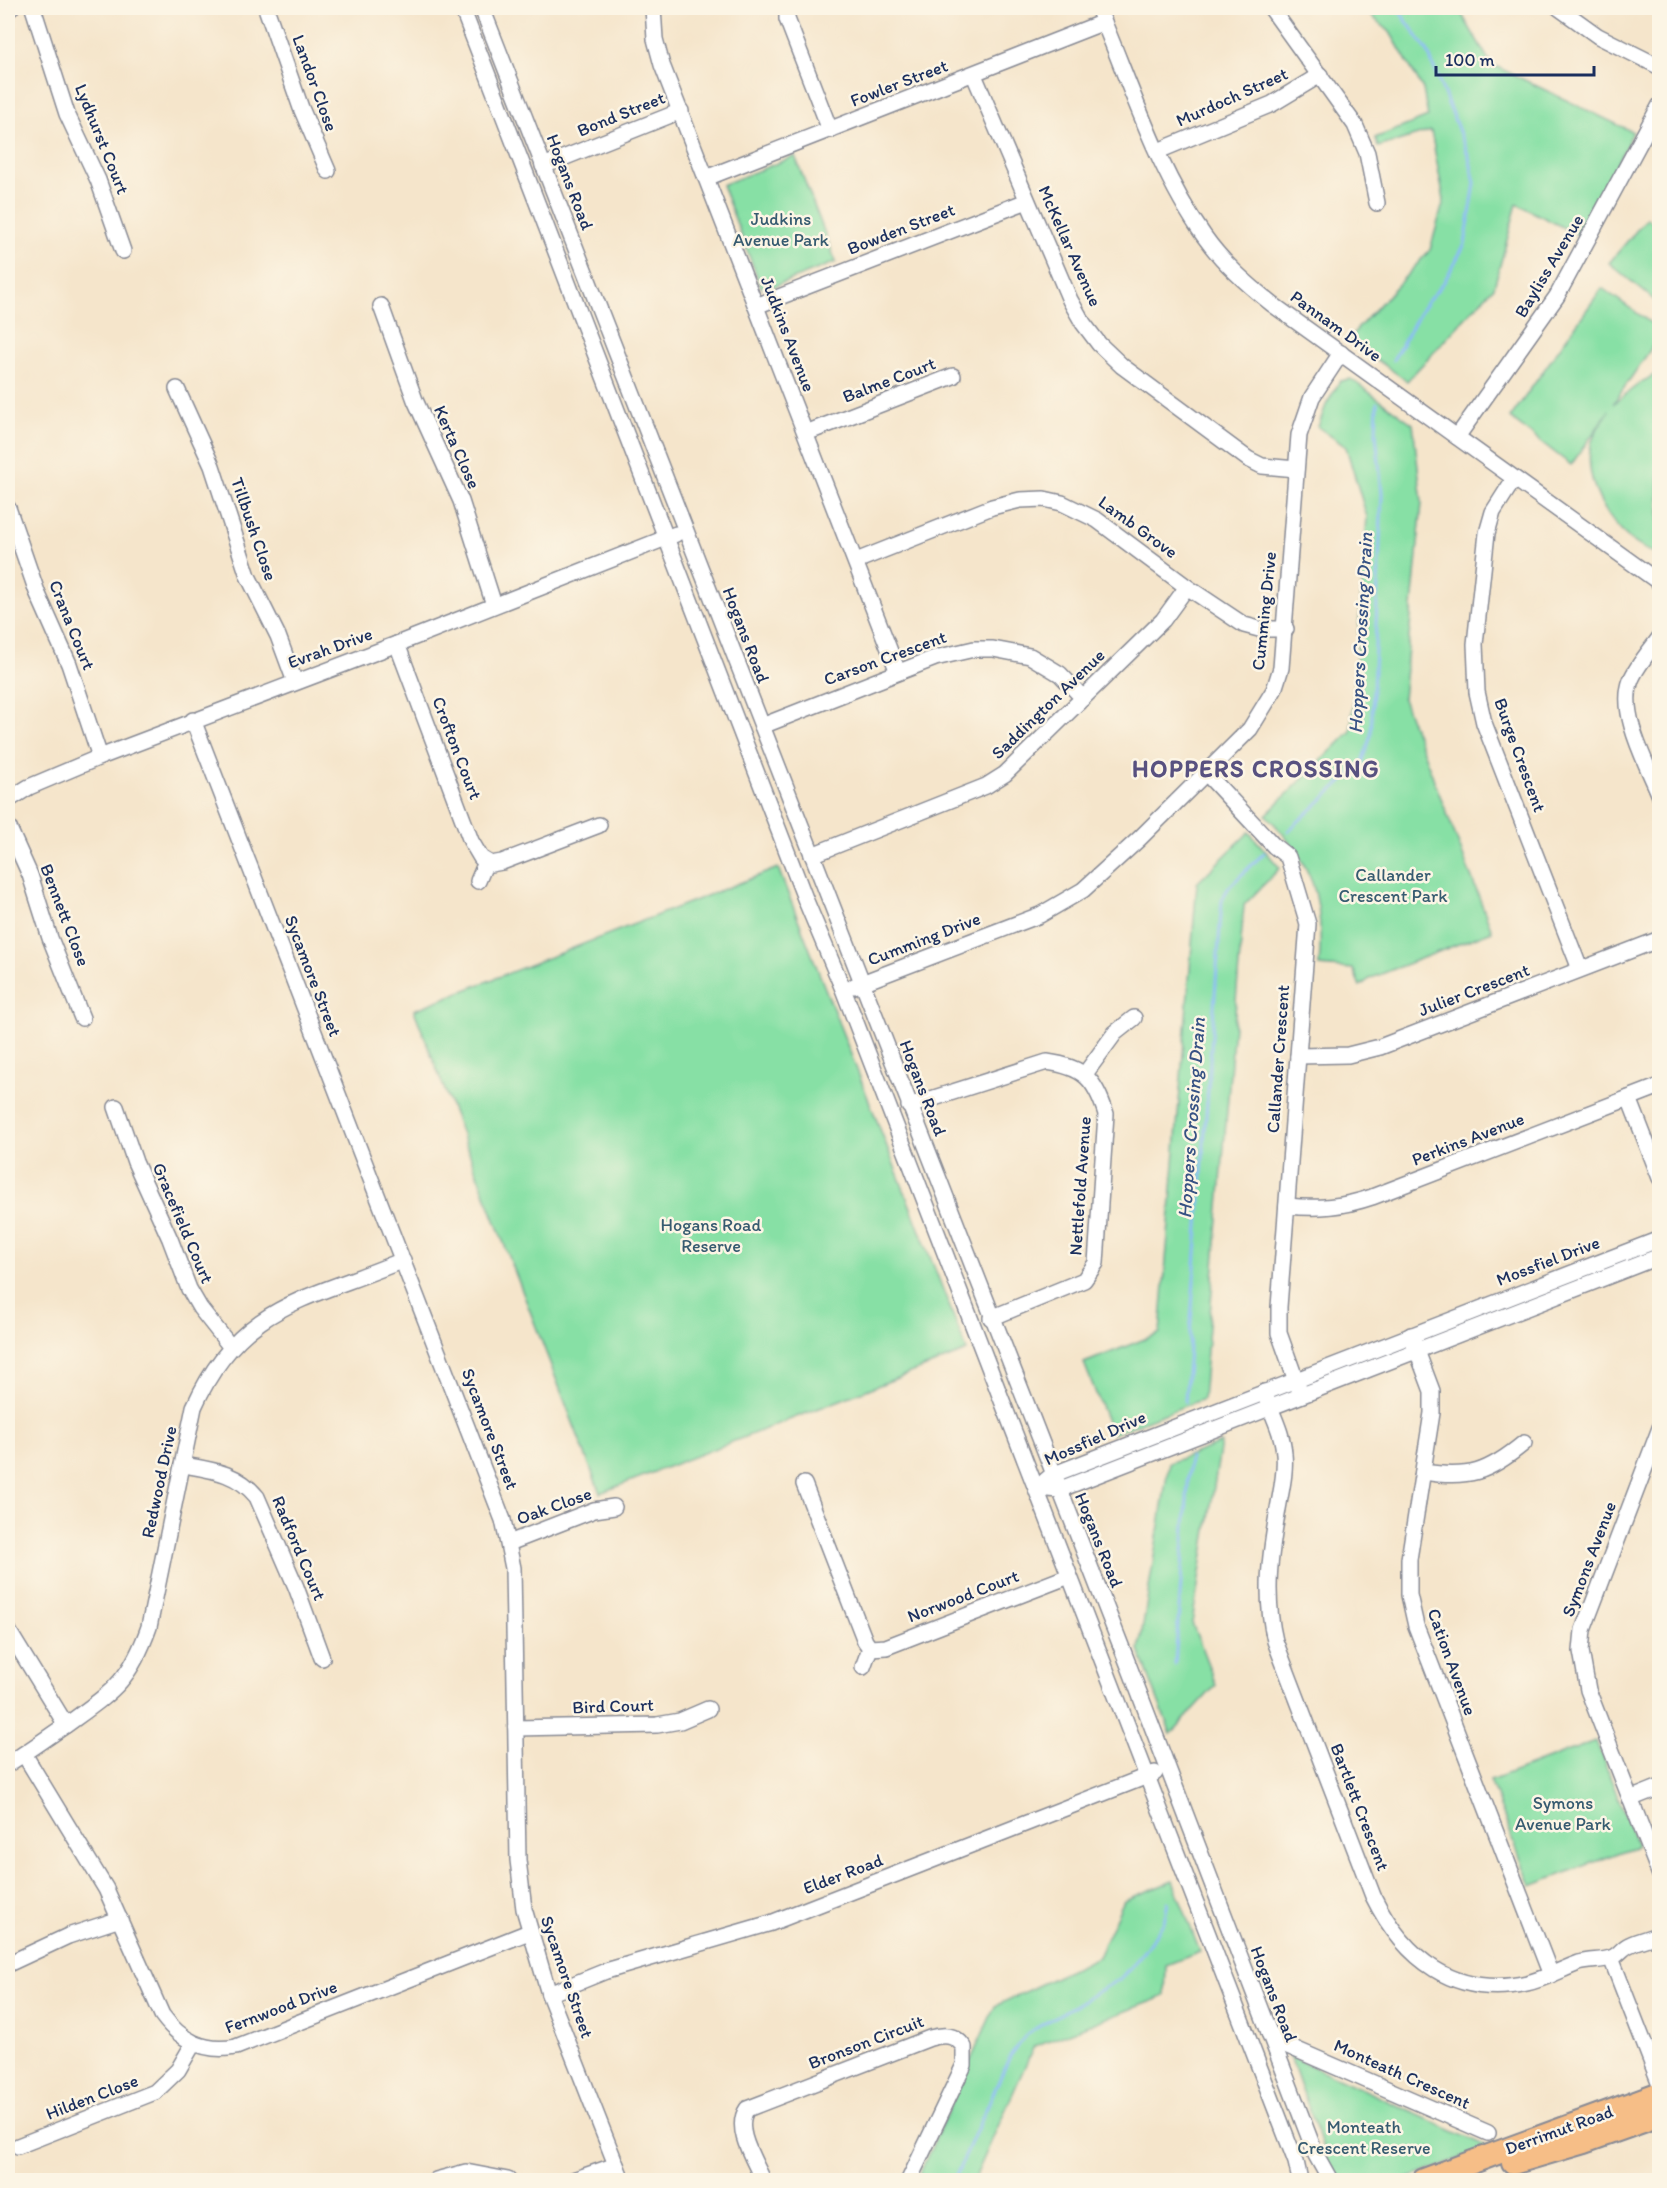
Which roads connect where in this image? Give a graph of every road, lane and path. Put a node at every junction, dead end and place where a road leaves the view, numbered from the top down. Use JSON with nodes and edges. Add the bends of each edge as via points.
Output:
{"nodes":[{"id":1,"x":33,"y":8,"type":"edge"},
{"id":2,"x":266,"y":8,"type":"edge"},
{"id":3,"x":462,"y":8,"type":"edge"},
{"id":4,"x":482,"y":8,"type":"edge"},
{"id":5,"x":653,"y":8,"type":"edge"},
{"id":6,"x":787,"y":8,"type":"edge"},
{"id":7,"x":1098,"y":8,"type":"edge"},
{"id":8,"x":1271,"y":8,"type":"edge"},
{"id":9,"x":1559,"y":8,"type":"edge"},
{"id":10,"x":1104,"y":22,"type":"junction"},
{"id":11,"x":1659,"y":68,"type":"edge"},
{"id":12,"x":974,"y":75,"type":"junction"},
{"id":13,"x":1320,"y":75,"type":"junction"},
{"id":14,"x":1659,"y":105,"type":"edge"},
{"id":15,"x":681,"y":111,"type":"junction"},
{"id":16,"x":830,"y":130,"type":"junction"},
{"id":17,"x":1158,"y":152,"type":"junction"},
{"id":18,"x":543,"y":166,"type":"junction"},
{"id":19,"x":328,"y":171,"type":"dead end"},
{"id":20,"x":706,"y":178,"type":"junction"},
{"id":21,"x":1027,"y":201,"type":"junction"},
{"id":22,"x":1377,"y":203,"type":"dead end"},
{"id":23,"x":123,"y":252,"type":"dead end"},
{"id":24,"x":381,"y":306,"type":"dead end"},
{"id":25,"x":756,"y":306,"type":"junction"},
{"id":26,"x":1341,"y":353,"type":"junction"},
{"id":27,"x":953,"y":376,"type":"dead end"},
{"id":28,"x":177,"y":389,"type":"dead end"},
{"id":29,"x":806,"y":433,"type":"junction"},
{"id":30,"x":1456,"y":437,"type":"junction"},
{"id":31,"x":1296,"y":469,"type":"junction"},
{"id":32,"x":1514,"y":479,"type":"junction"},
{"id":33,"x":8,"y":508,"type":"edge"},
{"id":34,"x":685,"y":530,"type":"junction"},
{"id":35,"x":667,"y":537,"type":"junction"},
{"id":36,"x":856,"y":561,"type":"junction"},
{"id":37,"x":1659,"y":583,"type":"edge"},
{"id":38,"x":1187,"y":587,"type":"junction"},
{"id":39,"x":494,"y":605,"type":"junction"},
{"id":40,"x":1286,"y":629,"type":"junction"},
{"id":41,"x":1659,"y":637,"type":"edge"},
{"id":42,"x":397,"y":644,"type":"junction"},
{"id":43,"x":898,"y":672,"type":"junction"},
{"id":44,"x":295,"y":682,"type":"junction"},
{"id":45,"x":1083,"y":698,"type":"junction"},
{"id":46,"x":193,"y":720,"type":"junction"},
{"id":47,"x":762,"y":726,"type":"junction"},
{"id":48,"x":100,"y":756,"type":"junction"},
{"id":49,"x":1206,"y":773,"type":"junction"},
{"id":50,"x":1659,"y":796,"type":"edge"},
{"id":51,"x":8,"y":800,"type":"edge"},
{"id":52,"x":598,"y":825,"type":"dead end"},
{"id":53,"x":8,"y":826,"type":"edge"},
{"id":54,"x":812,"y":855,"type":"junction"},
{"id":55,"x":486,"y":862,"type":"junction"},
{"id":56,"x":478,"y":880,"type":"dead end"},
{"id":57,"x":823,"y":886,"type":"junction"},
{"id":58,"x":806,"y":901,"type":"junction"},
{"id":59,"x":1659,"y":939,"type":"edge"},
{"id":60,"x":1580,"y":969,"type":"junction"},
{"id":61,"x":862,"y":984,"type":"junction"},
{"id":62,"x":843,"y":989,"type":"junction"},
{"id":63,"x":82,"y":1018,"type":"dead end"},
{"id":64,"x":1134,"y":1018,"type":"dead end"},
{"id":65,"x":1298,"y":1056,"type":"junction"},
{"id":66,"x":1085,"y":1074,"type":"junction"},
{"id":67,"x":1659,"y":1086,"type":"edge"},
{"id":68,"x":1629,"y":1098,"type":"junction"},
{"id":69,"x":909,"y":1106,"type":"junction"},
{"id":70,"x":116,"y":1107,"type":"dead end"},
{"id":71,"x":1659,"y":1178,"type":"edge"},
{"id":72,"x":1287,"y":1206,"type":"junction"},
{"id":73,"x":1655,"y":1240,"type":"edge"},
{"id":74,"x":403,"y":1260,"type":"junction"},
{"id":75,"x":1658,"y":1260,"type":"edge"},
{"id":76,"x":991,"y":1318,"type":"junction"},
{"id":77,"x":1414,"y":1343,"type":"junction"},
{"id":78,"x":230,"y":1346,"type":"junction"},
{"id":79,"x":1296,"y":1380,"type":"junction"},
{"id":80,"x":1264,"y":1392,"type":"junction"},
{"id":81,"x":1301,"y":1395,"type":"junction"},
{"id":82,"x":1270,"y":1407,"type":"junction"},
{"id":83,"x":1659,"y":1428,"type":"edge"},
{"id":84,"x":1524,"y":1443,"type":"dead end"},
{"id":85,"x":184,"y":1465,"type":"junction"},
{"id":86,"x":1423,"y":1472,"type":"junction"},
{"id":87,"x":1052,"y":1474,"type":"junction"},
{"id":88,"x":804,"y":1484,"type":"dead end"},
{"id":89,"x":1036,"y":1489,"type":"junction"},
{"id":90,"x":1058,"y":1490,"type":"junction"},
{"id":91,"x":614,"y":1507,"type":"dead end"},
{"id":92,"x":509,"y":1543,"type":"junction"},
{"id":93,"x":1069,"y":1576,"type":"junction"},
{"id":94,"x":8,"y":1630,"type":"edge"},
{"id":95,"x":870,"y":1648,"type":"junction"},
{"id":96,"x":322,"y":1658,"type":"dead end"},
{"id":97,"x":863,"y":1667,"type":"dead end"},
{"id":98,"x":708,"y":1709,"type":"dead end"},
{"id":99,"x":66,"y":1725,"type":"junction"},
{"id":100,"x":516,"y":1728,"type":"junction"},
{"id":101,"x":24,"y":1754,"type":"junction"},
{"id":102,"x":8,"y":1764,"type":"edge"},
{"id":103,"x":1166,"y":1768,"type":"junction"},
{"id":104,"x":1147,"y":1777,"type":"junction"},
{"id":105,"x":1659,"y":1787,"type":"edge"},
{"id":106,"x":1630,"y":1798,"type":"junction"},
{"id":107,"x":1659,"y":1875,"type":"edge"},
{"id":108,"x":120,"y":1918,"type":"junction"},
{"id":109,"x":528,"y":1932,"type":"junction"},
{"id":110,"x":1659,"y":1934,"type":"edge"},
{"id":111,"x":1611,"y":1958,"type":"junction"},
{"id":112,"x":8,"y":1964,"type":"edge"},
{"id":113,"x":1551,"y":1975,"type":"junction"},
{"id":114,"x":549,"y":1994,"type":"junction"},
{"id":115,"x":1269,"y":2033,"type":"junction"},
{"id":116,"x":193,"y":2044,"type":"junction"},
{"id":117,"x":1659,"y":2084,"type":"edge"},
{"id":118,"x":1659,"y":2093,"type":"edge"},
{"id":119,"x":1659,"y":2115,"type":"edge"},
{"id":120,"x":1488,"y":2133,"type":"dead end"},
{"id":121,"x":18,"y":2146,"type":"dead end"},
{"id":122,"x":616,"y":2165,"type":"junction"},
{"id":123,"x":436,"y":2181,"type":"edge"},
{"id":124,"x":508,"y":2181,"type":"edge"},
{"id":125,"x":573,"y":2181,"type":"edge"},
{"id":126,"x":622,"y":2181,"type":"edge"},
{"id":127,"x":763,"y":2181,"type":"edge"},
{"id":128,"x":909,"y":2181,"type":"edge"},
{"id":129,"x":1300,"y":2181,"type":"edge"},
{"id":130,"x":1330,"y":2181,"type":"edge"},
{"id":131,"x":1424,"y":2181,"type":"edge"},
{"id":132,"x":1466,"y":2181,"type":"edge"}],
"edges":[{"from":1,"to":23,"type":"street","name":"Lydhurst Court","via":[[67,114],[98,180]]},
{"from":2,"to":19,"type":"street","name":"Landor Close"},
{"from":3,"to":35,"type":"street","name":"Hogans Road"},
{"from":4,"to":18,"type":"street","name":"Hogans Road"},
{"from":5,"to":15,"type":"street","name":"Judkins Avenue","via":[[657,47]]},
{"from":6,"to":16,"type":"street"},
{"from":7,"to":10,"type":"street","name":"Pannam Drive"},
{"from":8,"to":13,"type":"street"},
{"from":9,"to":11,"type":"street","via":[[1598,36]]},
{"from":10,"to":12,"type":"street","name":"Fowler Street"},
{"from":10,"to":17,"type":"street","name":"Pannam Drive"},
{"from":12,"to":16,"type":"street","name":"Fowler Street"},
{"from":12,"to":21,"type":"street","name":"McKellar Avenue"},
{"from":13,"to":17,"type":"street","name":"Murdoch Street","via":[[1272,104]]},
{"from":13,"to":22,"type":"street","via":[[1364,142]]},
{"from":14,"to":30,"type":"street","name":"Bayliss Avenue","via":[[1557,296]]},
{"from":15,"to":18,"type":"street","name":"Bond Street"},
{"from":15,"to":20,"type":"street","name":"Judkins Avenue"},
{"from":16,"to":20,"type":"street","name":"Fowler Street"},
{"from":17,"to":26,"type":"street","name":"Pannam Drive","via":[[1180,199],[1204,237],[1231,268]]},
{"from":18,"to":34,"type":"street","name":"Hogans Road"},
{"from":20,"to":25,"type":"street","name":"Judkins Avenue"},
{"from":21,"to":25,"type":"street","name":"Bowden Street"},
{"from":21,"to":31,"type":"street","name":"McKellar Avenue","via":[[1070,300],[1099,344],[1143,384],[1248,459],[1262,466]]},
{"from":24,"to":39,"type":"street","name":"Kerta Close","via":[[415,400],[461,501]]},
{"from":25,"to":29,"type":"street","name":"Judkins Avenue"},
{"from":26,"to":30,"type":"street","name":"Pannam Drive"},
{"from":26,"to":31,"type":"street","name":"Cumming Drive","via":[[1312,397],[1299,435]]},
{"from":27,"to":29,"type":"street","name":"Balme Court"},
{"from":28,"to":44,"type":"street","name":"Tillbush Close","via":[[212,466],[248,576],[278,636]]},
{"from":29,"to":36,"type":"street","name":"Judkins Avenue"},
{"from":30,"to":32,"type":"street","name":"Pannam Drive"},
{"from":31,"to":40,"type":"street","name":"Cumming Drive"},
{"from":32,"to":37,"type":"street","name":"Pannam Drive"},
{"from":32,"to":60,"type":"street","name":"Burge Crescent","via":[[1493,512],[1486,533],[1475,644],[1477,693],[1484,723]]},
{"from":33,"to":48,"type":"street","name":"Crana Court"},
{"from":34,"to":35,"type":"street","name":"Evrah Drive"},
{"from":34,"to":47,"type":"street","name":"Hogans Road"},
{"from":35,"to":39,"type":"street","name":"Evrah Drive"},
{"from":35,"to":58,"type":"street","name":"Hogans Road"},
{"from":36,"to":38,"type":"street","name":"Lamb Grove","via":[[992,507],[1044,499],[1098,520]]},
{"from":36,"to":43,"type":"street","name":"Judkins Avenue"},
{"from":38,"to":40,"type":"street","name":"Lamb Grove","via":[[1244,625]]},
{"from":38,"to":45,"type":"street","name":"Saddington Avenue","via":[[1163,620]]},
{"from":39,"to":42,"type":"street","name":"Evrah Drive"},
{"from":40,"to":49,"type":"street","name":"Cumming Drive","via":[[1281,668],[1263,712]]},
{"from":41,"to":50,"type":"street","via":[[1634,673],[1628,692],[1631,723]]},
{"from":42,"to":44,"type":"street","name":"Evrah Drive"},
{"from":42,"to":55,"type":"street","name":"Crofton Court","via":[[471,841]]},
{"from":43,"to":45,"type":"street","name":"Carson Crescent","via":[[955,651],[993,648],[1030,656],[1046,664]]},
{"from":43,"to":47,"type":"street","name":"Carson Crescent"},
{"from":44,"to":46,"type":"street","name":"Evrah Drive"},
{"from":45,"to":54,"type":"street","name":"Saddington Avenue","via":[[1005,774],[986,786]]},
{"from":46,"to":48,"type":"street","name":"Evrah Drive"},
{"from":46,"to":74,"type":"street","name":"Sycamore Street"},
{"from":47,"to":54,"type":"street","name":"Hogans Road"},
{"from":48,"to":51,"type":"street","name":"Evrah Drive"},
{"from":49,"to":61,"type":"street","name":"Cumming Drive","via":[[1103,874],[1062,903]]},
{"from":49,"to":65,"type":"street","name":"Callander Crescent","via":[[1288,857],[1298,884],[1308,924]]},
{"from":52,"to":55,"type":"street","via":[[502,862]]},
{"from":53,"to":63,"type":"street","name":"Bennett Close","via":[[30,874],[50,939]]},
{"from":54,"to":57,"type":"street","name":"Hogans Road"},
{"from":55,"to":56,"type":"street"},
{"from":57,"to":58,"type":"street"},
{"from":57,"to":61,"type":"street","name":"Hogans Road"},
{"from":58,"to":62,"type":"street","name":"Hogans Road"},
{"from":59,"to":60,"type":"street","name":"Julier Crescent"},
{"from":60,"to":65,"type":"street","name":"Julier Crescent","via":[[1380,1047],[1348,1055]]},
{"from":61,"to":62,"type":"street","name":"Cumming Drive"},
{"from":61,"to":69,"type":"street","name":"Hogans Road"},
{"from":62,"to":89,"type":"street","name":"Hogans Road"},
{"from":64,"to":66,"type":"street","via":[[1115,1033]]},
{"from":65,"to":72,"type":"street","name":"Callander Crescent"},
{"from":66,"to":69,"type":"street","via":[[1047,1062]]},
{"from":66,"to":76,"type":"street","name":"Nettlefold Avenue","via":[[1099,1092],[1106,1114],[1096,1263],[1084,1280]]},
{"from":67,"to":68,"type":"street","name":"Perkins Avenue"},
{"from":68,"to":71,"type":"street"},
{"from":68,"to":72,"type":"street","name":"Perkins Avenue","via":[[1363,1200],[1316,1209]]},
{"from":69,"to":76,"type":"street","name":"Hogans Road"},
{"from":70,"to":78,"type":"street","name":"Gracefield Court","via":[[189,1289]]},
{"from":72,"to":79,"type":"street","name":"Callander Crescent","via":[[1279,1333]]},
{"from":73,"to":75,"type":"street"},
{"from":73,"to":77,"type":"street","name":"Mossfiel Drive"},
{"from":74,"to":78,"type":"street","name":"Redwood Drive","via":[[287,1305]]},
{"from":74,"to":92,"type":"street","name":"Sycamore Street"},
{"from":75,"to":77,"type":"street","name":"Mossfiel Drive"},
{"from":76,"to":87,"type":"street","name":"Hogans Road"},
{"from":77,"to":79,"type":"street","name":"Mossfiel Drive"},
{"from":77,"to":81,"type":"street","name":"Mossfiel Drive"},
{"from":77,"to":86,"type":"street","name":"Cation Avenue","via":[[1431,1391],[1432,1413]]},
{"from":78,"to":85,"type":"street","name":"Redwood Drive","via":[[194,1407]]},
{"from":79,"to":80,"type":"street","name":"Mossfiel Drive"},
{"from":79,"to":81,"type":"street","name":"Callander Crescent"},
{"from":80,"to":82,"type":"street","name":"Bartlett Crescent"},
{"from":80,"to":87,"type":"street","name":"Mossfiel Drive"},
{"from":81,"to":82,"type":"street","name":"Mossfiel Drive"},
{"from":82,"to":90,"type":"street","name":"Mossfiel Drive"},
{"from":82,"to":113,"type":"street","name":"Bartlett Crescent","via":[[1284,1454],[1284,1476],[1268,1570],[1268,1614],[1373,1896],[1402,1943],[1422,1962],[1455,1979],[1474,1985],[1512,1986]]},
{"from":83,"to":106,"type":"street","name":"Symons Avenue","via":[[1583,1630],[1581,1651],[1588,1690]]},
{"from":84,"to":86,"type":"street","via":[[1496,1464],[1462,1476]]},
{"from":85,"to":96,"type":"street","name":"Radford Court","via":[[235,1477],[257,1497]]},
{"from":85,"to":99,"type":"street","name":"Redwood Drive","via":[[140,1652],[108,1696]]},
{"from":86,"to":113,"type":"street","name":"Cation Avenue","via":[[1408,1569],[1408,1594],[1416,1626]]},
{"from":87,"to":89,"type":"street","name":"Mossfiel Drive"},
{"from":87,"to":90,"type":"street","name":"Hogans Road"},
{"from":88,"to":95,"type":"street"},
{"from":89,"to":90,"type":"street","name":"Mossfiel Drive"},
{"from":89,"to":93,"type":"street","name":"Hogans Road"},
{"from":90,"to":103,"type":"street","name":"Hogans Road"},
{"from":91,"to":92,"type":"street","name":"Oak Close","via":[[594,1510]]},
{"from":92,"to":100,"type":"street","name":"Sycamore Street"},
{"from":93,"to":95,"type":"street","name":"Norwood Court","via":[[886,1647]]},
{"from":93,"to":104,"type":"street","name":"Hogans Road"},
{"from":94,"to":99,"type":"street"},
{"from":95,"to":97,"type":"street"},
{"from":98,"to":100,"type":"street","name":"Bird Court","via":[[657,1725]]},
{"from":99,"to":101,"type":"street","name":"Redwood Drive"},
{"from":100,"to":109,"type":"street","name":"Sycamore Street","via":[[519,1860]]},
{"from":101,"to":102,"type":"street","name":"Redwood Drive"},
{"from":101,"to":108,"type":"street","name":"Fernwood Drive"},
{"from":103,"to":104,"type":"street","name":"Elder Road"},
{"from":103,"to":115,"type":"street","name":"Hogans Road"},
{"from":104,"to":114,"type":"street","name":"Elder Road","via":[[771,1923],[606,1971]]},
{"from":104,"to":129,"type":"street","name":"Hogans Road"},
{"from":105,"to":106,"type":"street"},
{"from":106,"to":107,"type":"street","name":"Symons Avenue"},
{"from":108,"to":112,"type":"street","via":[[68,1936]]},
{"from":108,"to":116,"type":"street","name":"Fernwood Drive","via":[[162,2015],[173,2030]]},
{"from":109,"to":114,"type":"street","name":"Sycamore Street"},
{"from":109,"to":116,"type":"street","name":"Fernwood Drive","via":[[236,2047],[222,2050]]},
{"from":110,"to":111,"type":"street","name":"Bartlett Crescent","via":[[1627,1946]]},
{"from":111,"to":113,"type":"street","name":"Bartlett Crescent","via":[[1593,1959]]},
{"from":111,"to":117,"type":"street"},
{"from":114,"to":122,"type":"street","name":"Sycamore Street"},
{"from":115,"to":120,"type":"street","name":"Monteath Crescent","via":[[1288,2046]]},
{"from":115,"to":130,"type":"street","name":"Hogans Road","via":[[1316,2156]]},
{"from":116,"to":121,"type":"street","name":"Hilden Close","via":[[178,2070],[155,2092]]},
{"from":118,"to":131,"type":"highway","name":"Derrimut Road"},
{"from":119,"to":132,"type":"highway","name":"Derrimut Road"},
{"from":122,"to":125,"type":"street"},
{"from":122,"to":126,"type":"street","name":"Sycamore Street"},
{"from":123,"to":124,"type":"street","via":[[466,2172]]},
{"from":127,"to":128,"type":"street","name":"Bronson Circuit","via":[[743,2133],[747,2109],[930,2038],[955,2037],[964,2047],[964,2065]]}]}
